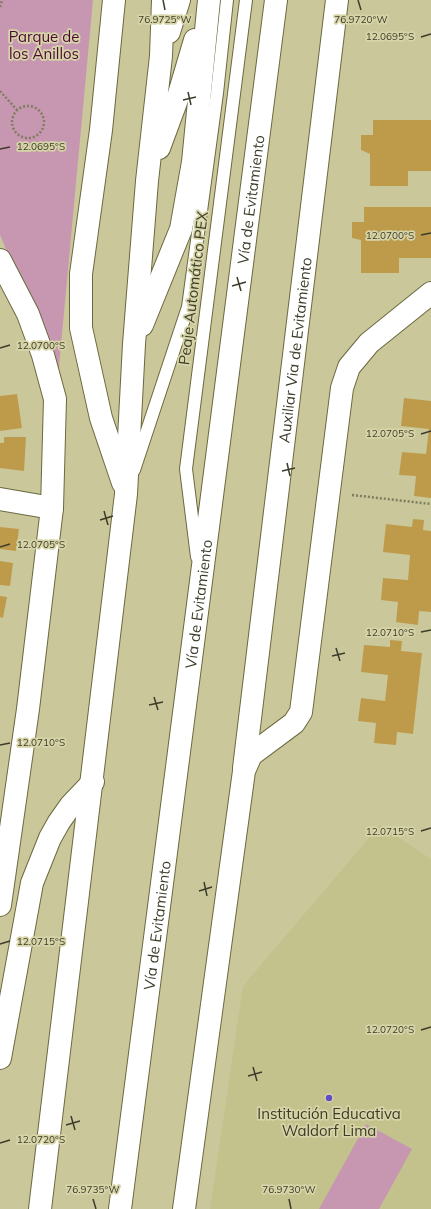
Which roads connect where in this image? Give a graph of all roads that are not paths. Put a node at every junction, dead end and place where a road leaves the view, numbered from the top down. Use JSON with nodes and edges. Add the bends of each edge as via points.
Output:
{"nodes":[{"id":1,"x":114,"y":0,"type":"edge"},
{"id":2,"x":163,"y":0,"type":"edge"},
{"id":3,"x":179,"y":0,"type":"edge"},
{"id":4,"x":205,"y":0,"type":"edge"},
{"id":5,"x":209,"y":0,"type":"edge"},
{"id":6,"x":227,"y":0,"type":"edge"},
{"id":7,"x":246,"y":0,"type":"edge"},
{"id":8,"x":276,"y":0,"type":"edge"},
{"id":9,"x":337,"y":0,"type":"edge"},
{"id":10,"x":161,"y":56,"type":"junction"},
{"id":11,"x":147,"y":181,"type":"junction"},
{"id":12,"x":0,"y":260,"type":"edge"},
{"id":13,"x":431,"y":293,"type":"edge"},
{"id":14,"x":134,"y":344,"type":"junction"},
{"id":15,"x":126,"y":494,"type":"junction"},
{"id":16,"x":0,"y":499,"type":"edge"},
{"id":17,"x":52,"y":508,"type":"junction"},
{"id":18,"x":200,"y":580,"type":"junction"},
{"id":19,"x":244,"y":771,"type":"junction"},
{"id":20,"x":93,"y":782,"type":"junction"},
{"id":21,"x":0,"y":905,"type":"edge"},
{"id":22,"x":0,"y":1058,"type":"edge"},
{"id":23,"x":40,"y":1209,"type":"edge"},
{"id":24,"x":120,"y":1209,"type":"edge"},
{"id":25,"x":184,"y":1209,"type":"edge"}],
"edges":[{"from":1,"to":15,"type":"main road","via":[[101,130],[81,274],[81,328],[100,418]]},
{"from":2,"to":10,"type":"main road"},
{"from":3,"to":10,"type":"main road"},
{"from":4,"to":11,"type":"main road","via":[[179,94]]},
{"from":5,"to":14,"type":"main road","via":[[193,162],[181,229]]},
{"from":6,"to":15,"type":"lane","via":[[188,307]]},
{"from":7,"to":18,"type":"lane","name":"Peaje Automático PEX","via":[[186,470]]},
{"from":8,"to":18,"type":"main road","name":"Vía de Evitamiento"},
{"from":9,"to":19,"type":"main road","name":"Auxiliar Via de Evitamiento"},
{"from":10,"to":11,"type":"main road"},
{"from":11,"to":14,"type":"main road"},
{"from":12,"to":17,"type":"main road","via":[[28,314],[55,399]]},
{"from":13,"to":19,"type":"main road","via":[[369,343],[348,368],[342,388],[301,712],[290,726],[251,755]]},
{"from":14,"to":15,"type":"main road"},
{"from":15,"to":20,"type":"main road"},
{"from":16,"to":17,"type":"main road"},
{"from":17,"to":21,"type":"main road","via":[[28,709]]},
{"from":18,"to":24,"type":"main road","name":"Vía de Evitamiento"},
{"from":19,"to":25,"type":"main road"},
{"from":20,"to":22,"type":"main road","via":[[59,822],[32,883]]},
{"from":20,"to":23,"type":"main road"}]}
